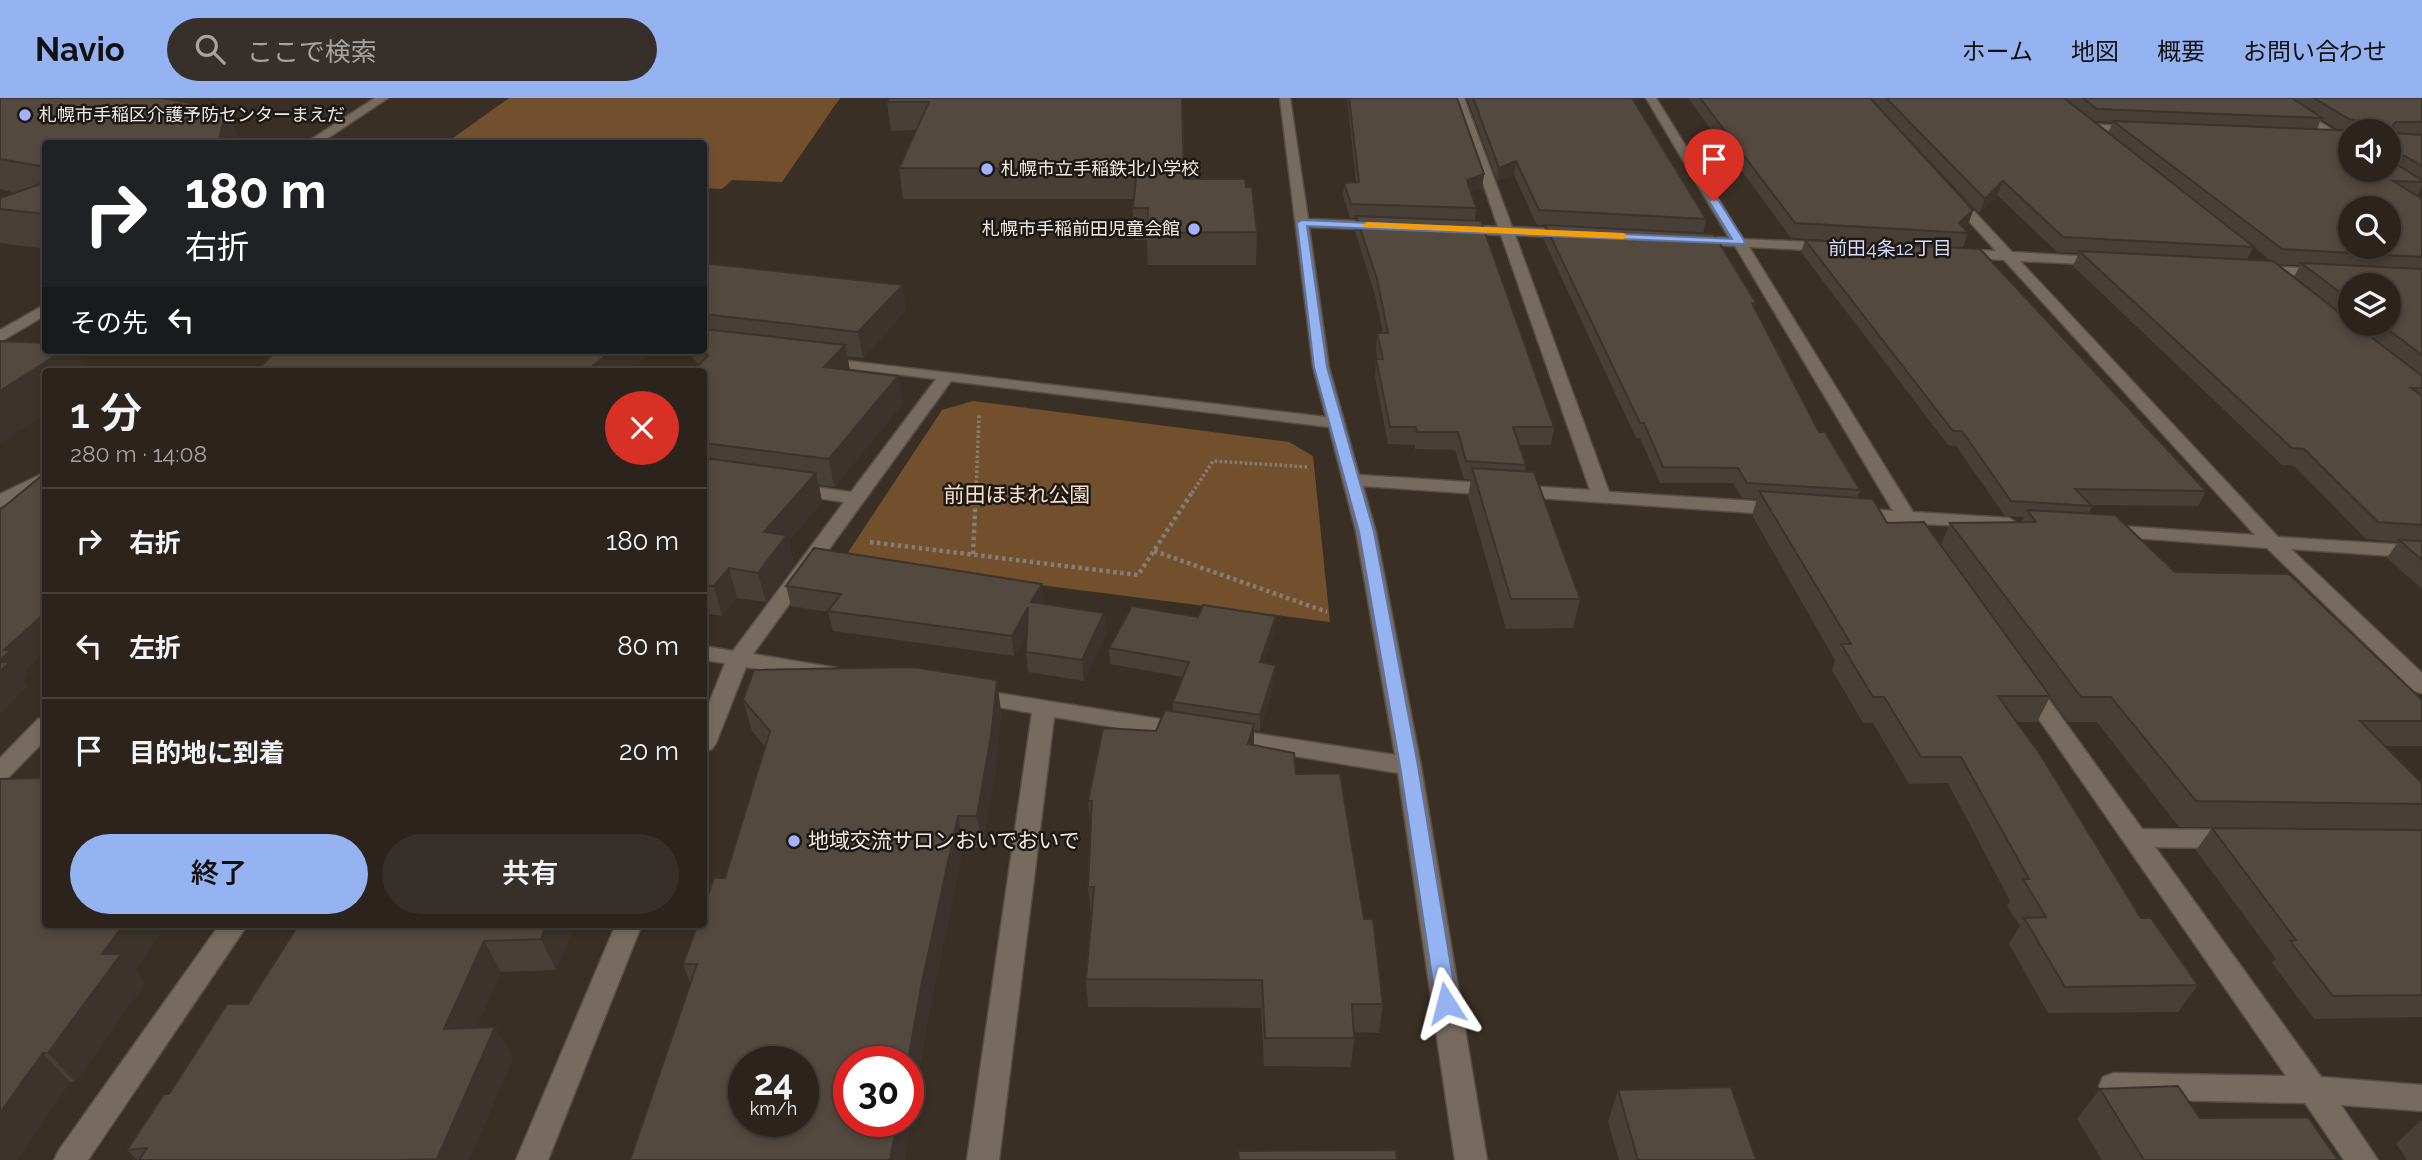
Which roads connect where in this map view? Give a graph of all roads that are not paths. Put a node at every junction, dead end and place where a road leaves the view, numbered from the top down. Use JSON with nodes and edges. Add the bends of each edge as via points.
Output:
{"nodes":[{"id":1,"x":383,"y":98,"type":"edge"},
{"id":2,"x":1285,"y":98,"type":"edge"},
{"id":3,"x":1459,"y":98,"type":"edge"},
{"id":4,"x":1651,"y":98,"type":"edge"},
{"id":5,"x":2275,"y":98,"type":"edge"},
{"id":6,"x":2158,"y":131,"type":"edge"},
{"id":7,"x":2338,"y":135,"type":"edge"},
{"id":8,"x":2311,"y":137,"type":"edge"},
{"id":9,"x":2338,"y":139,"type":"edge"},
{"id":10,"x":316,"y":140,"type":"edge"},
{"id":11,"x":2110,"y":144,"type":"edge"},
{"id":12,"x":1944,"y":187,"type":"edge"},
{"id":13,"x":1302,"y":223,"type":"junction"},
{"id":14,"x":1397,"y":226,"type":"edge"},
{"id":15,"x":1438,"y":228,"type":"edge"},
{"id":16,"x":1506,"y":230,"type":"junction"},
{"id":17,"x":1588,"y":234,"type":"edge"},
{"id":18,"x":1671,"y":239,"type":"edge"},
{"id":19,"x":1740,"y":242,"type":"junction"},
{"id":20,"x":1847,"y":247,"type":"edge"},
{"id":21,"x":1941,"y":252,"type":"edge"},
{"id":22,"x":2249,"y":254,"type":"edge"},
{"id":23,"x":2008,"y":255,"type":"junction"},
{"id":24,"x":2118,"y":262,"type":"edge"},
{"id":25,"x":2242,"y":269,"type":"edge"},
{"id":26,"x":2270,"y":271,"type":"junction"},
{"id":27,"x":2338,"y":274,"type":"edge"},
{"id":28,"x":2292,"y":288,"type":"edge"},
{"id":29,"x":42,"y":311,"type":"edge"},
{"id":30,"x":0,"y":337,"type":"edge"},
{"id":31,"x":798,"y":358,"type":"edge"},
{"id":32,"x":946,"y":376,"type":"junction"},
{"id":33,"x":1336,"y":423,"type":"junction"},
{"id":34,"x":42,"y":479,"type":"edge"},
{"id":35,"x":1352,"y":480,"type":"junction"},
{"id":36,"x":772,"y":486,"type":"edge"},
{"id":37,"x":1601,"y":496,"type":"junction"},
{"id":38,"x":854,"y":498,"type":"junction"},
{"id":39,"x":0,"y":501,"type":"edge"},
{"id":40,"x":1796,"y":510,"type":"edge"},
{"id":41,"x":1837,"y":513,"type":"edge"},
{"id":42,"x":1907,"y":517,"type":"junction"},
{"id":43,"x":2028,"y":526,"type":"edge"},
{"id":44,"x":2082,"y":529,"type":"edge"},
{"id":45,"x":2272,"y":542,"type":"junction"},
{"id":46,"x":2422,"y":552,"type":"edge"},
{"id":47,"x":1938,"y":562,"type":"edge"},
{"id":48,"x":707,"y":654,"type":"edge"},
{"id":49,"x":738,"y":659,"type":"junction"},
{"id":50,"x":2017,"y":672,"type":"edge"},
{"id":51,"x":844,"y":676,"type":"edge"},
{"id":52,"x":2422,"y":686,"type":"edge"},
{"id":53,"x":951,"y":693,"type":"edge"},
{"id":54,"x":1044,"y":708,"type":"junction"},
{"id":55,"x":42,"y":729,"type":"edge"},
{"id":56,"x":707,"y":736,"type":"edge"},
{"id":57,"x":1409,"y":766,"type":"junction"},
{"id":58,"x":0,"y":772,"type":"edge"},
{"id":59,"x":2136,"y":838,"type":"junction"},
{"id":60,"x":2258,"y":839,"type":"edge"},
{"id":61,"x":232,"y":928,"type":"edge"},
{"id":62,"x":627,"y":928,"type":"edge"},
{"id":63,"x":2114,"y":1086,"type":"edge"},
{"id":64,"x":2315,"y":1090,"type":"junction"},
{"id":65,"x":2422,"y":1098,"type":"edge"},
{"id":66,"x":70,"y":1160,"type":"edge"},
{"id":67,"x":531,"y":1160,"type":"edge"},
{"id":68,"x":983,"y":1160,"type":"edge"},
{"id":69,"x":1471,"y":1160,"type":"edge"},
{"id":70,"x":2362,"y":1160,"type":"edge"}],
"edges":[{"from":1,"to":10,"type":"street"},
{"from":2,"to":13,"type":"street"},
{"from":3,"to":16,"type":"street"},
{"from":4,"to":19,"type":"street"},
{"from":5,"to":7,"type":"street"},
{"from":6,"to":11,"type":"street","via":[[2084,124]]},
{"from":8,"to":9,"type":"street"},
{"from":12,"to":23,"type":"street"},
{"from":13,"to":14,"type":"street"},
{"from":13,"to":33,"type":"street","via":[[1321,367]]},
{"from":15,"to":16,"type":"street"},
{"from":16,"to":17,"type":"street"},
{"from":16,"to":37,"type":"street"},
{"from":18,"to":19,"type":"street"},
{"from":19,"to":20,"type":"street"},
{"from":19,"to":42,"type":"street"},
{"from":21,"to":23,"type":"street"},
{"from":22,"to":26,"type":"street"},
{"from":23,"to":24,"type":"street"},
{"from":23,"to":45,"type":"street"},
{"from":25,"to":26,"type":"street"},
{"from":26,"to":27,"type":"street"},
{"from":26,"to":28,"type":"street"},
{"from":29,"to":30,"type":"street"},
{"from":31,"to":32,"type":"street"},
{"from":32,"to":33,"type":"street"},
{"from":32,"to":38,"type":"street"},
{"from":33,"to":35,"type":"street"},
{"from":34,"to":39,"type":"street"},
{"from":35,"to":37,"type":"street"},
{"from":35,"to":57,"type":"street","via":[[1366,532]]},
{"from":36,"to":38,"type":"street"},
{"from":37,"to":40,"type":"street"},
{"from":38,"to":49,"type":"street"},
{"from":41,"to":42,"type":"street"},
{"from":42,"to":43,"type":"street"},
{"from":42,"to":47,"type":"street"},
{"from":44,"to":45,"type":"street"},
{"from":45,"to":46,"type":"street"},
{"from":45,"to":52,"type":"street"},
{"from":48,"to":49,"type":"street"},
{"from":49,"to":51,"type":"street"},
{"from":49,"to":56,"type":"street"},
{"from":50,"to":59,"type":"street"},
{"from":53,"to":54,"type":"street"},
{"from":54,"to":57,"type":"street"},
{"from":54,"to":68,"type":"street"},
{"from":55,"to":58,"type":"street"},
{"from":57,"to":69,"type":"street"},
{"from":59,"to":60,"type":"street"},
{"from":59,"to":64,"type":"street"},
{"from":61,"to":66,"type":"street"},
{"from":62,"to":67,"type":"street"},
{"from":63,"to":64,"type":"street"},
{"from":64,"to":65,"type":"street"},
{"from":64,"to":70,"type":"street"}]}
